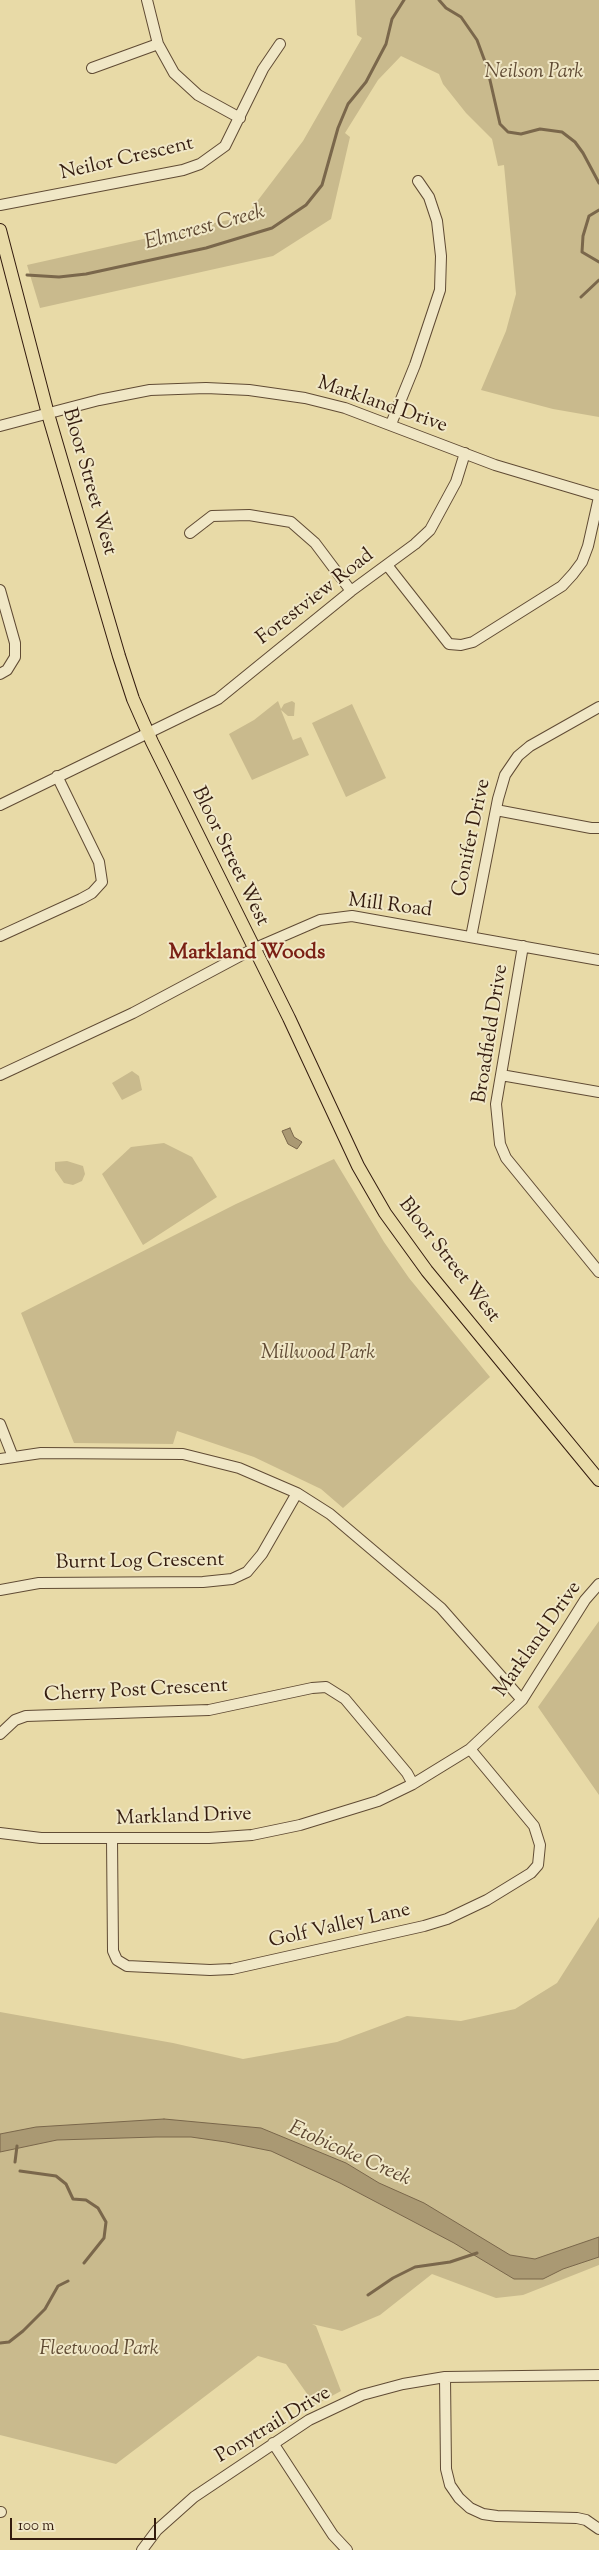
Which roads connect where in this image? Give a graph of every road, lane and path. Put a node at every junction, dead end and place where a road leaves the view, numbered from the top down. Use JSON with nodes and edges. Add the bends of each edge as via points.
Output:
{"nodes":[{"id":1,"x":147,"y":0,"type":"edge"},
{"id":2,"x":158,"y":44,"type":"junction"},
{"id":3,"x":280,"y":44,"type":"dead end"},
{"id":4,"x":92,"y":68,"type":"dead end"},
{"id":5,"x":240,"y":118,"type":"junction"},
{"id":6,"x":418,"y":181,"type":"dead end"},
{"id":7,"x":0,"y":205,"type":"edge"},
{"id":8,"x":0,"y":230,"type":"edge"},
{"id":9,"x":48,"y":414,"type":"junction"},
{"id":10,"x":392,"y":424,"type":"junction"},
{"id":11,"x":0,"y":426,"type":"edge"},
{"id":12,"x":465,"y":453,"type":"junction"},
{"id":13,"x":599,"y":496,"type":"edge"},
{"id":14,"x":190,"y":533,"type":"dead end"},
{"id":15,"x":387,"y":565,"type":"junction"},
{"id":16,"x":0,"y":590,"type":"edge"},
{"id":17,"x":352,"y":591,"type":"junction"},
{"id":18,"x":0,"y":674,"type":"edge"},
{"id":19,"x":599,"y":707,"type":"edge"},
{"id":20,"x":148,"y":732,"type":"junction"},
{"id":21,"x":57,"y":776,"type":"junction"},
{"id":22,"x":0,"y":805,"type":"edge"},
{"id":23,"x":496,"y":810,"type":"junction"},
{"id":24,"x":599,"y":828,"type":"edge"},
{"id":25,"x":0,"y":936,"type":"edge"},
{"id":26,"x":471,"y":937,"type":"junction"},
{"id":27,"x":523,"y":946,"type":"junction"},
{"id":28,"x":253,"y":949,"type":"junction"},
{"id":29,"x":599,"y":960,"type":"edge"},
{"id":30,"x":0,"y":1075,"type":"edge"},
{"id":31,"x":502,"y":1075,"type":"junction"},
{"id":32,"x":599,"y":1092,"type":"edge"},
{"id":33,"x":599,"y":1272,"type":"edge"},
{"id":34,"x":0,"y":1424,"type":"edge"},
{"id":35,"x":13,"y":1457,"type":"junction"},
{"id":36,"x":0,"y":1459,"type":"edge"},
{"id":37,"x":599,"y":1480,"type":"edge"},
{"id":38,"x":297,"y":1493,"type":"junction"},
{"id":39,"x":599,"y":1584,"type":"edge"},
{"id":40,"x":0,"y":1590,"type":"edge"},
{"id":41,"x":522,"y":1700,"type":"junction"},
{"id":42,"x":0,"y":1734,"type":"edge"},
{"id":43,"x":470,"y":1749,"type":"junction"},
{"id":44,"x":413,"y":1784,"type":"junction"},
{"id":45,"x":0,"y":1833,"type":"edge"},
{"id":46,"x":112,"y":1838,"type":"junction"},
{"id":47,"x":599,"y":2375,"type":"edge"},
{"id":48,"x":445,"y":2377,"type":"junction"},
{"id":49,"x":273,"y":2443,"type":"junction"},
{"id":50,"x":599,"y":2528,"type":"edge"},
{"id":51,"x":142,"y":2550,"type":"edge"},
{"id":52,"x":347,"y":2550,"type":"edge"}],
"edges":[{"from":1,"to":2,"type":"street"},
{"from":2,"to":4,"type":"street"},
{"from":2,"to":5,"type":"street","via":[[169,66],[185,84],[198,95]]},
{"from":3,"to":5,"type":"street","name":"Neilor Crescent","via":[[263,70]]},
{"from":5,"to":7,"type":"street","name":"Neilor Crescent","via":[[225,146],[200,164]]},
{"from":6,"to":10,"type":"street","via":[[429,197],[437,221],[440,290]]},
{"from":8,"to":9,"type":"main road","name":"Bloor Street West"},
{"from":9,"to":10,"type":"street","name":"Markland Drive","via":[[150,390],[206,388],[305,398]]},
{"from":9,"to":11,"type":"street","name":"Markland Drive"},
{"from":9,"to":20,"type":"main road","name":"Bloor Street West","via":[[132,699]]},
{"from":10,"to":12,"type":"street","name":"Markland Drive"},
{"from":12,"to":13,"type":"street","name":"Markland Drive"},
{"from":12,"to":15,"type":"street","name":"Forestview Road","via":[[456,482],[430,530]]},
{"from":13,"to":15,"type":"street","via":[[588,546],[573,574],[562,586],[473,642],[449,644]]},
{"from":14,"to":17,"type":"street","via":[[212,516],[249,515],[291,522],[315,543]]},
{"from":15,"to":17,"type":"street","name":"Forestview Road"},
{"from":16,"to":18,"type":"street","via":[[16,643],[15,657],[7,670]]},
{"from":17,"to":20,"type":"street","name":"Forestview Road","via":[[218,699]]},
{"from":19,"to":23,"type":"street","name":"Conifer Drive","via":[[518,756],[505,775]]},
{"from":20,"to":21,"type":"street","name":"Forestview Road"},
{"from":20,"to":28,"type":"main road","name":"Bloor Street West"},
{"from":21,"to":22,"type":"street","name":"Forestview Road"},
{"from":21,"to":25,"type":"street","via":[[99,862],[102,882],[82,899]]},
{"from":23,"to":24,"type":"street"},
{"from":23,"to":26,"type":"street","name":"Conifer Drive"},
{"from":26,"to":27,"type":"street","name":"Mill Road"},
{"from":26,"to":28,"type":"street","name":"Mill Road","via":[[352,916],[320,920]]},
{"from":27,"to":29,"type":"street","name":"Mill Road"},
{"from":27,"to":31,"type":"street","name":"Broadfield Drive"},
{"from":28,"to":30,"type":"street","name":"Mill Road","via":[[132,1013]]},
{"from":28,"to":37,"type":"main road","name":"Bloor Street West","via":[[358,1166],[385,1213],[426,1271]]},
{"from":31,"to":32,"type":"street"},
{"from":31,"to":33,"type":"street","name":"Broadfield Drive","via":[[496,1120],[506,1158]]},
{"from":34,"to":35,"type":"street"},
{"from":35,"to":36,"type":"street"},
{"from":35,"to":38,"type":"street","via":[[41,1453],[183,1454],[239,1468]]},
{"from":38,"to":40,"type":"street","name":"Burnt Log Crescent","via":[[262,1554],[247,1572],[232,1579],[203,1582],[40,1582]]},
{"from":38,"to":41,"type":"street","via":[[330,1514],[441,1608]]},
{"from":39,"to":41,"type":"street","name":"Markland Drive"},
{"from":41,"to":43,"type":"street","name":"Markland Drive"},
{"from":42,"to":44,"type":"street","name":"Cherry Post Crescent","via":[[15,1720],[26,1716],[209,1710],[326,1687],[345,1699]]},
{"from":43,"to":44,"type":"street","name":"Markland Drive"},
{"from":43,"to":46,"type":"street","name":"Golf Valley Lane","via":[[534,1826],[540,1845],[538,1865],[532,1873],[488,1900],[447,1919],[408,1930],[232,1969],[123,1965],[112,1951]]},
{"from":44,"to":46,"type":"street","name":"Markland Drive","via":[[378,1801],[300,1825],[252,1834],[209,1838]]},
{"from":45,"to":46,"type":"street","name":"Markland Drive","via":[[42,1838]]},
{"from":47,"to":48,"type":"street","name":"Ponytrail Drive"},
{"from":48,"to":49,"type":"street","name":"Ponytrail Drive","via":[[362,2395],[309,2420]]},
{"from":48,"to":50,"type":"street","via":[[446,2469],[458,2498],[483,2514],[577,2518]]},
{"from":49,"to":51,"type":"street","name":"Ponytrail Drive","via":[[175,2512]]},
{"from":49,"to":52,"type":"street","via":[[333,2535]]}]}
